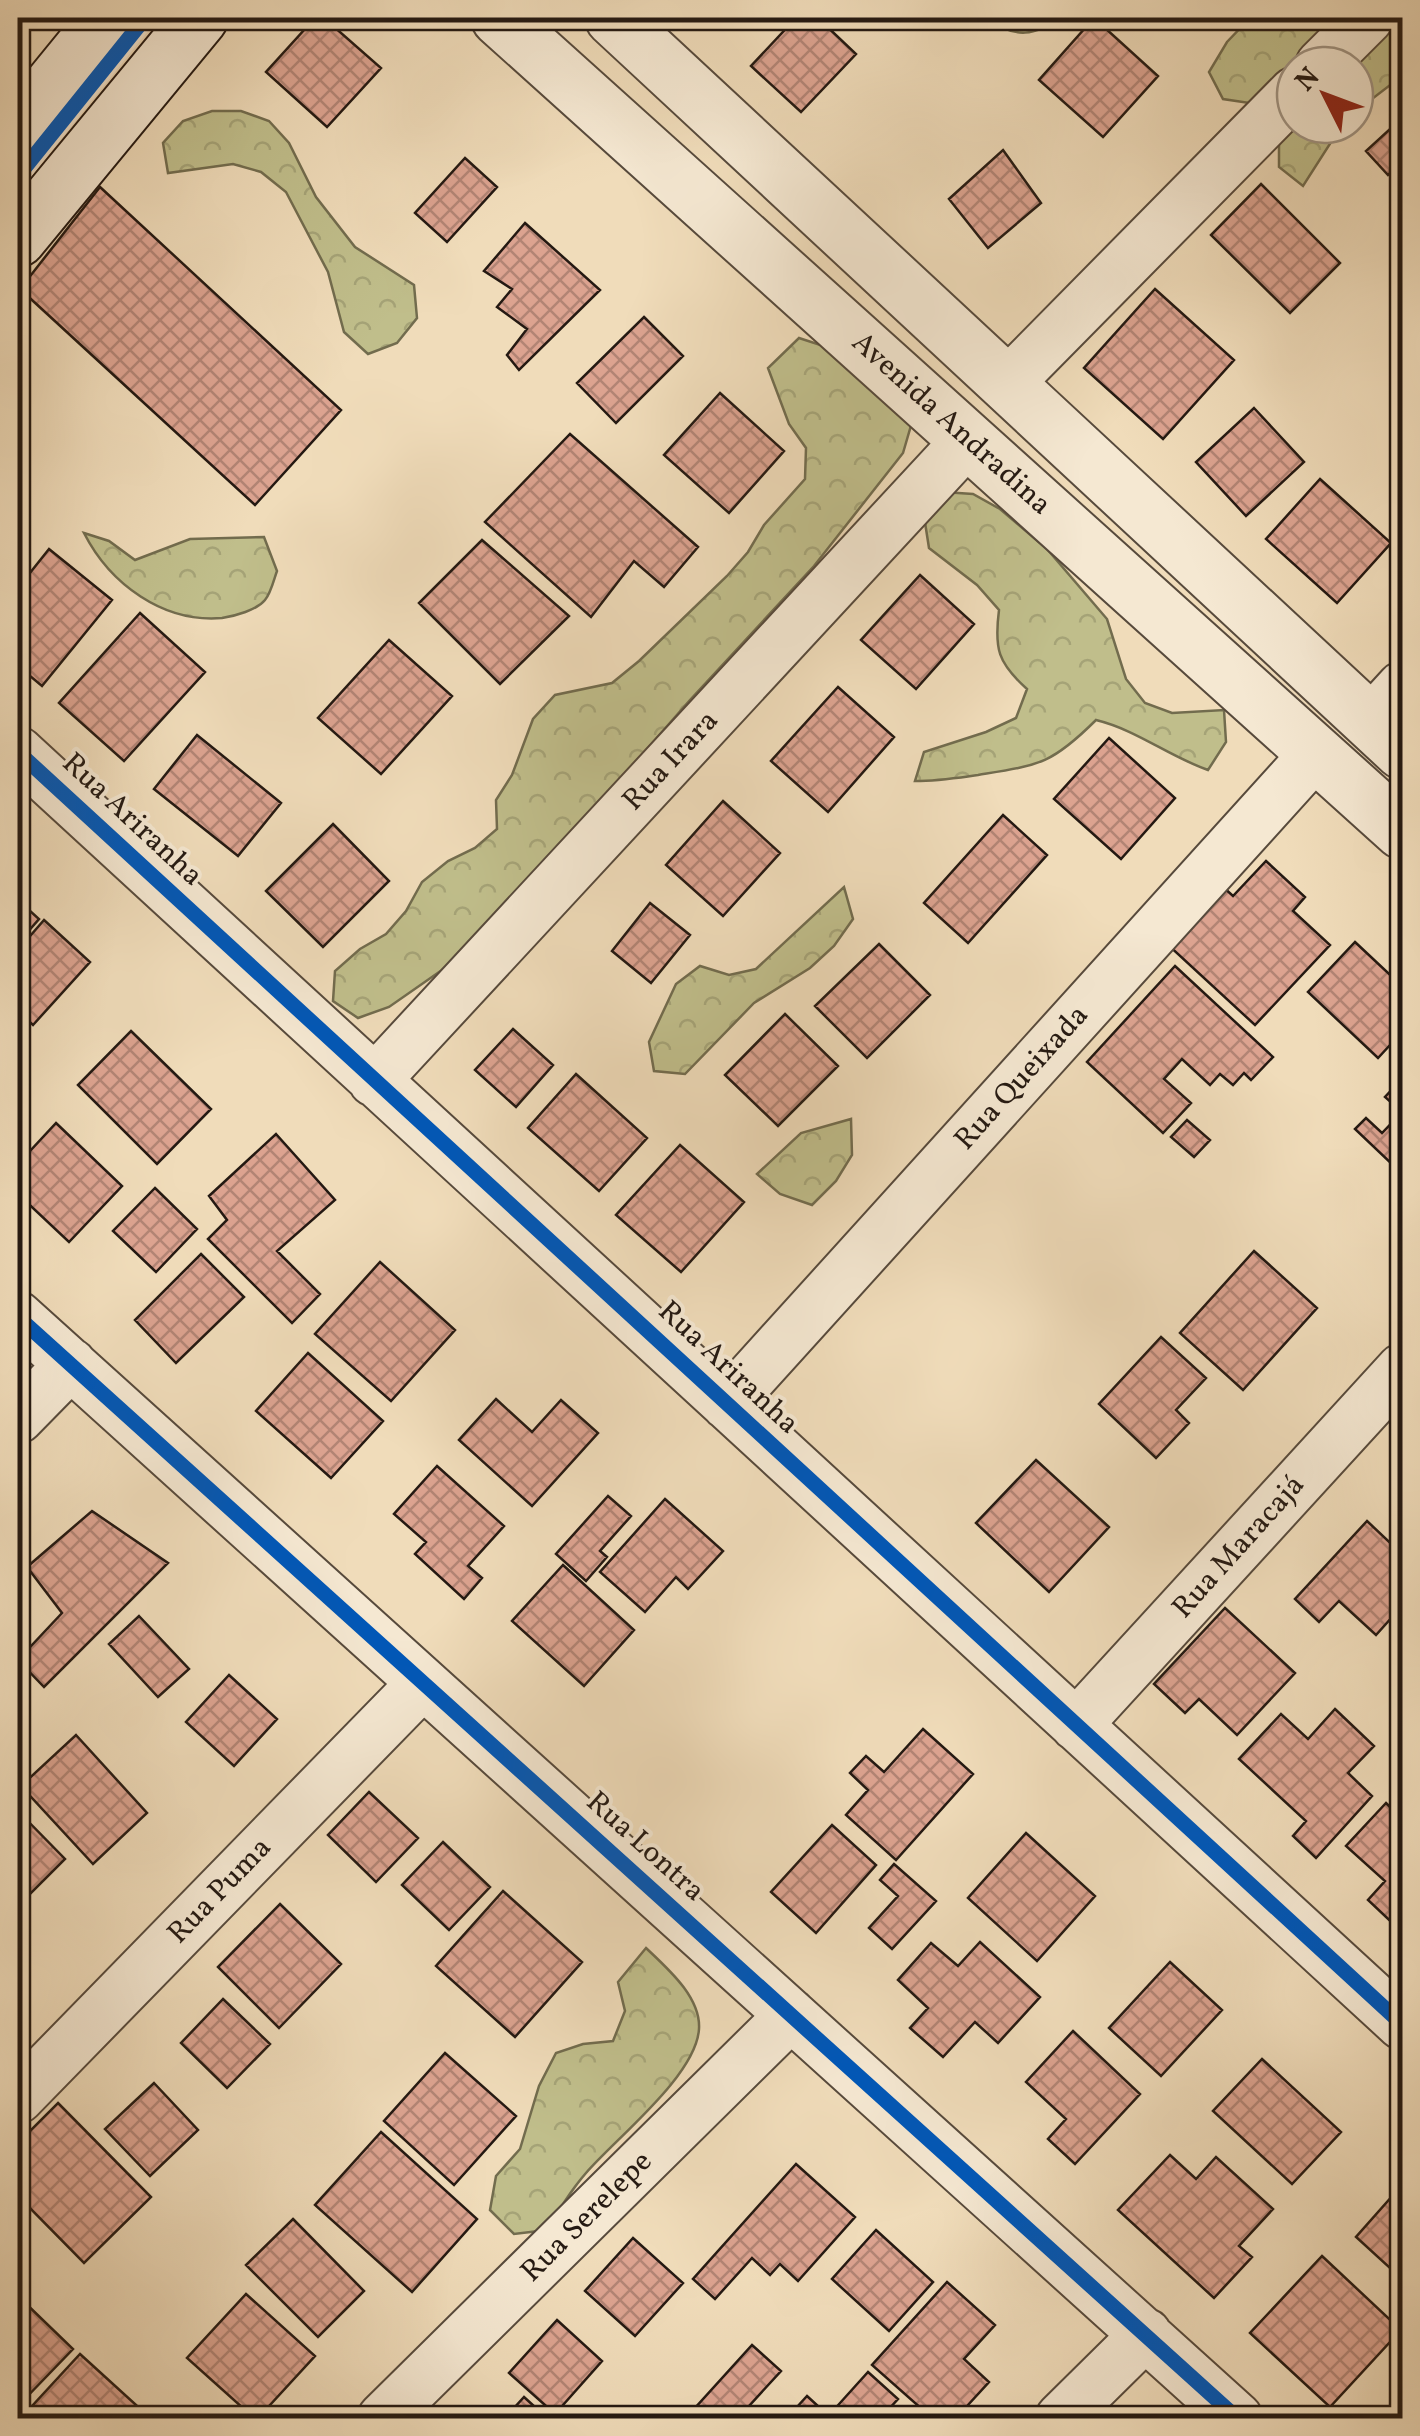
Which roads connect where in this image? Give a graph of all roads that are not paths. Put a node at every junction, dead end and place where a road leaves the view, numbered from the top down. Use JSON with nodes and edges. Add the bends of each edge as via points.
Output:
{"nodes":[{"id":1,"x":107,"y":18,"type":"edge"},
{"id":2,"x":200,"y":18,"type":"edge"},
{"id":3,"x":500,"y":18,"type":"edge"},
{"id":4,"x":612,"y":18,"type":"edge"},
{"id":5,"x":1368,"y":18,"type":"edge"},
{"id":6,"x":1342,"y":45,"type":"edge"},
{"id":7,"x":1275,"y":112,"type":"edge"},
{"id":8,"x":18,"y":128,"type":"edge"},
{"id":9,"x":18,"y":240,"type":"edge"},
{"id":10,"x":1008,"y":382,"type":"junction"},
{"id":11,"x":968,"y":440,"type":"junction"},
{"id":12,"x":1392,"y":720,"type":"edge"},
{"id":13,"x":18,"y":752,"type":"edge"},
{"id":14,"x":1317,"y":752,"type":"junction"},
{"id":15,"x":1402,"y":831,"type":"edge"},
{"id":16,"x":374,"y":1081,"type":"junction"},
{"id":17,"x":18,"y":1316,"type":"edge"},
{"id":18,"x":71,"y":1364,"type":"junction"},
{"id":19,"x":1402,"y":1369,"type":"edge"},
{"id":20,"x":727,"y":1404,"type":"junction"},
{"id":21,"x":18,"y":1418,"type":"edge"},
{"id":22,"x":422,"y":1684,"type":"junction"},
{"id":23,"x":1076,"y":1725,"type":"junction"},
{"id":24,"x":791,"y":2014,"type":"junction"},
{"id":25,"x":1402,"y":2024,"type":"edge"},
{"id":26,"x":18,"y":2098,"type":"edge"},
{"id":27,"x":1146,"y":2334,"type":"junction"},
{"id":28,"x":383,"y":2418,"type":"edge"},
{"id":29,"x":1061,"y":2418,"type":"edge"},
{"id":30,"x":1237,"y":2418,"type":"edge"}],
"edges":[{"from":1,"to":8,"type":"street"},
{"from":2,"to":9,"type":"street"},
{"from":3,"to":11,"type":"street","name":"Avenida Andradina"},
{"from":4,"to":10,"type":"street"},
{"from":5,"to":6,"type":"street"},
{"from":7,"to":10,"type":"street"},
{"from":10,"to":12,"type":"street"},
{"from":11,"to":14,"type":"street","name":"Avenida Andradina"},
{"from":11,"to":16,"type":"street","name":"Rua Irara"},
{"from":13,"to":16,"type":"street","name":"Rua Ariranha"},
{"from":14,"to":15,"type":"street","name":"Avenida Andradina"},
{"from":14,"to":20,"type":"street","name":"Rua Queixada"},
{"from":16,"to":20,"type":"street","name":"Rua Ariranha"},
{"from":17,"to":18,"type":"street","name":"Rua Lontra"},
{"from":18,"to":21,"type":"street"},
{"from":18,"to":22,"type":"street","name":"Rua Lontra"},
{"from":19,"to":23,"type":"street","name":"Rua Maracajá"},
{"from":20,"to":23,"type":"street","name":"Rua Ariranha"},
{"from":22,"to":24,"type":"street","name":"Rua Lontra"},
{"from":22,"to":26,"type":"street","name":"Rua Puma"},
{"from":23,"to":25,"type":"street","name":"Rua Ariranha"},
{"from":24,"to":27,"type":"street","name":"Rua Lontra"},
{"from":24,"to":28,"type":"street","name":"Rua Serelepe"},
{"from":27,"to":29,"type":"street"},
{"from":27,"to":30,"type":"street","name":"Rua Lontra"}]}
